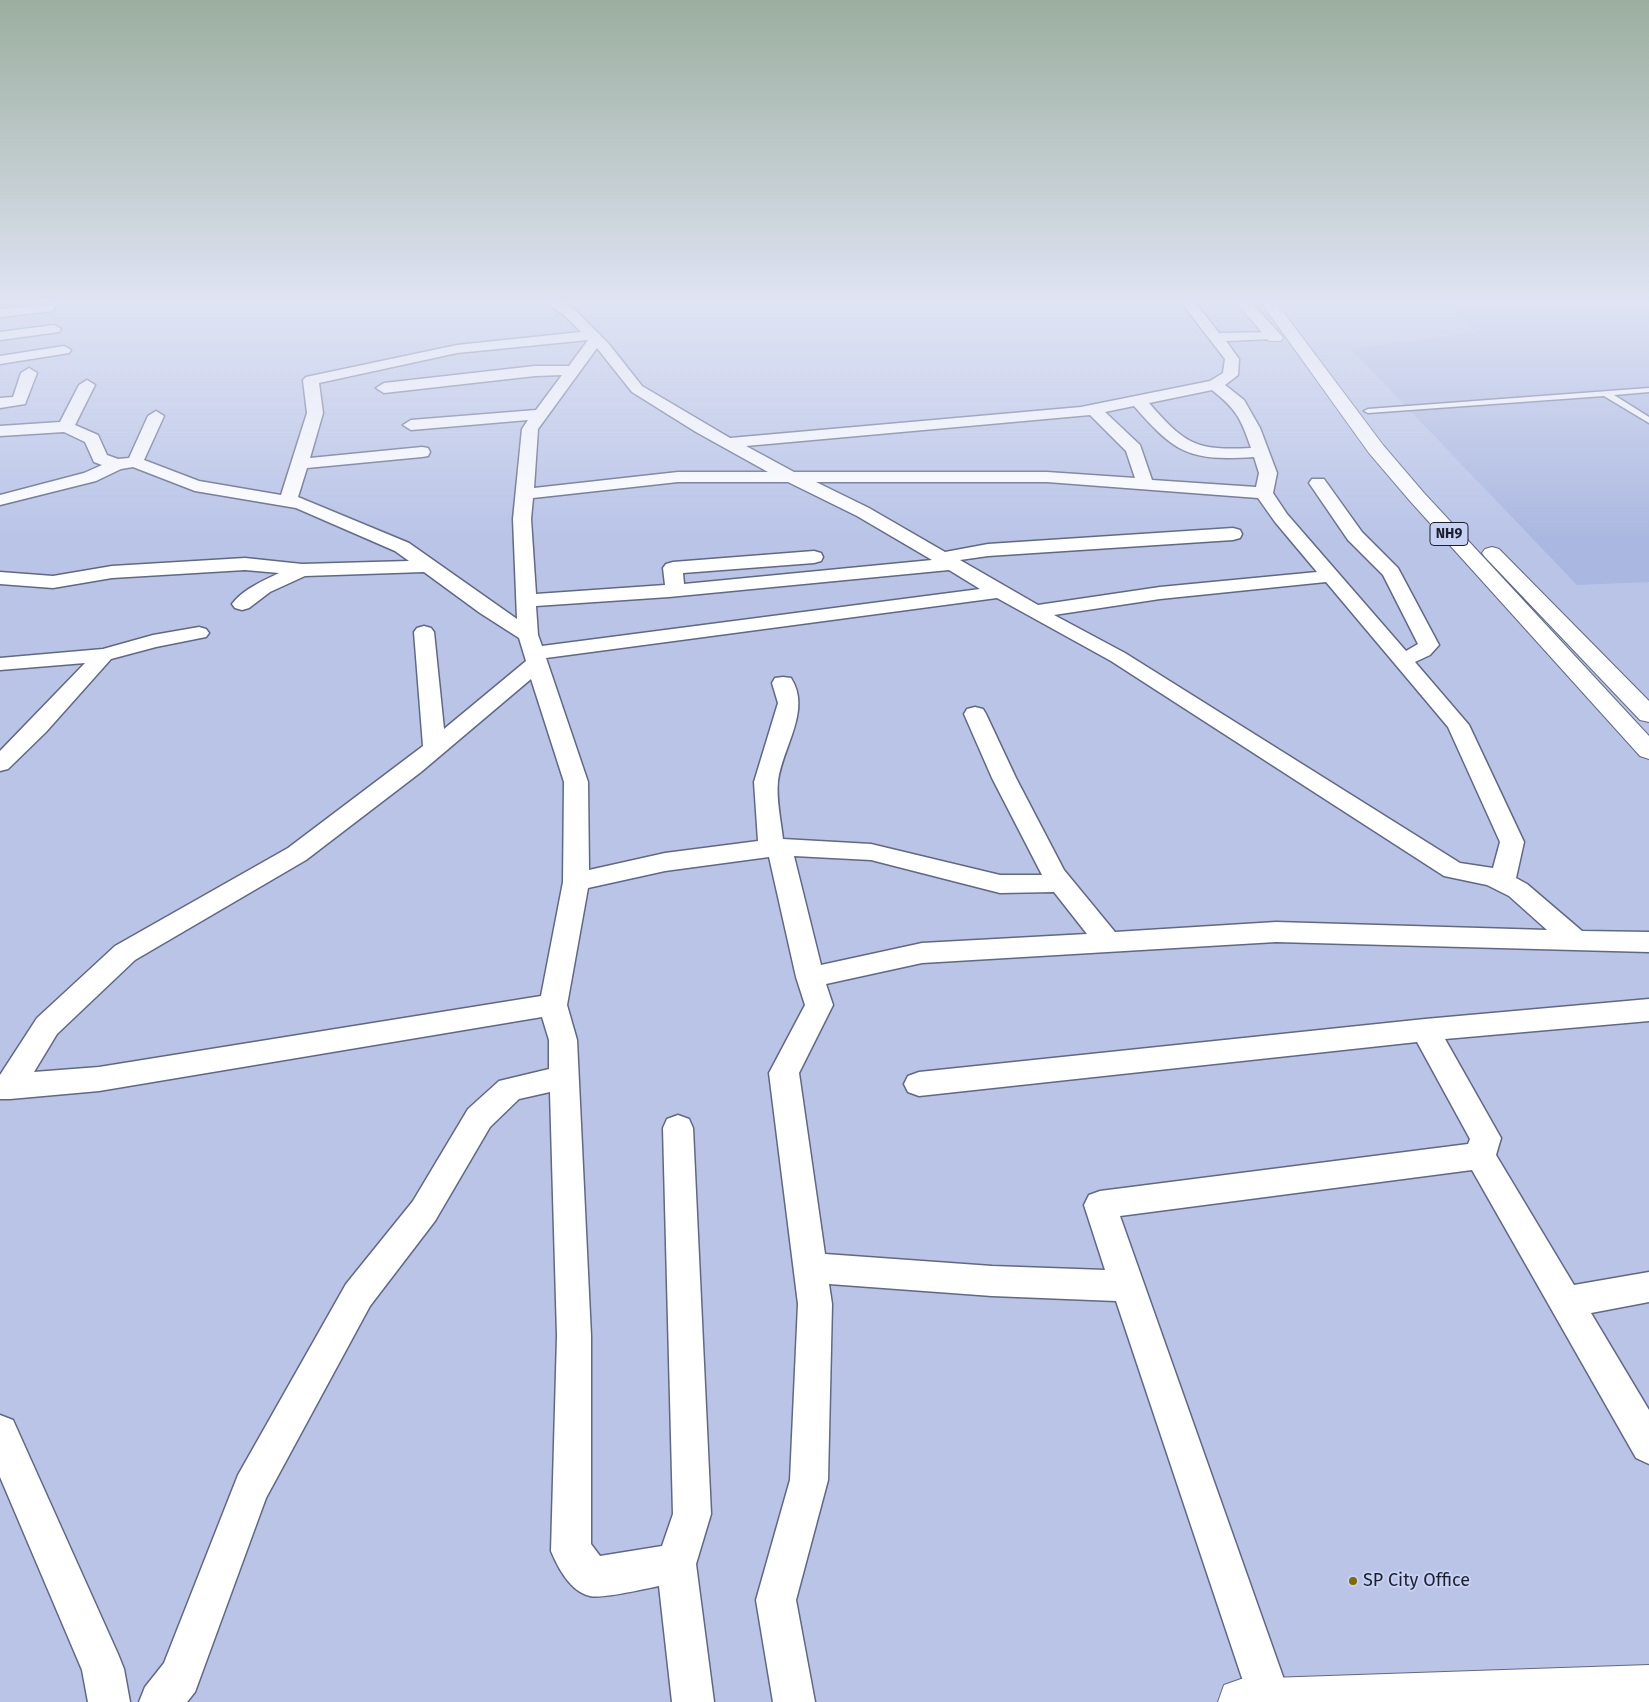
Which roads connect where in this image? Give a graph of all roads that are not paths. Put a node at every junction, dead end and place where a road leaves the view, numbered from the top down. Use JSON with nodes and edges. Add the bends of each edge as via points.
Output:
{"nodes":[{"id":1,"x":26,"y":380,"type":"edge"},
{"id":2,"x":311,"y":380,"type":"edge"},
{"id":3,"x":451,"y":380,"type":"edge"},
{"id":4,"x":565,"y":380,"type":"edge"},
{"id":5,"x":631,"y":380,"type":"edge"},
{"id":6,"x":1222,"y":380,"type":"edge"},
{"id":7,"x":1314,"y":380,"type":"edge"},
{"id":8,"x":1333,"y":380,"type":"edge"},
{"id":9,"x":1339,"y":380,"type":"edge"},
{"id":10,"x":87,"y":385,"type":"dead end"},
{"id":11,"x":1216,"y":385,"type":"junction"},
{"id":12,"x":384,"y":388,"type":"dead end"},
{"id":13,"x":1649,"y":390,"type":"edge"},
{"id":14,"x":1607,"y":394,"type":"junction"},
{"id":15,"x":1139,"y":402,"type":"junction"},
{"id":16,"x":0,"y":403,"type":"edge"},
{"id":17,"x":1094,"y":410,"type":"junction"},
{"id":18,"x":1359,"y":411,"type":"junction"},
{"id":19,"x":541,"y":414,"type":"junction"},
{"id":20,"x":156,"y":416,"type":"dead end"},
{"id":21,"x":1649,"y":421,"type":"edge"},
{"id":22,"x":411,"y":425,"type":"dead end"},
{"id":23,"x":66,"y":427,"type":"junction"},
{"id":24,"x":0,"y":431,"type":"edge"},
{"id":25,"x":728,"y":443,"type":"junction"},
{"id":26,"x":422,"y":452,"type":"dead end"},
{"id":27,"x":1261,"y":452,"type":"junction"},
{"id":28,"x":135,"y":462,"type":"junction"},
{"id":29,"x":117,"y":464,"type":"junction"},
{"id":30,"x":299,"y":464,"type":"junction"},
{"id":31,"x":790,"y":476,"type":"junction"},
{"id":32,"x":1318,"y":483,"type":"dead end"},
{"id":33,"x":1145,"y":484,"type":"junction"},
{"id":34,"x":1264,"y":493,"type":"junction"},
{"id":35,"x":524,"y":494,"type":"junction"},
{"id":36,"x":0,"y":500,"type":"edge"},
{"id":37,"x":288,"y":501,"type":"junction"},
{"id":38,"x":1234,"y":534,"type":"dead end"},
{"id":39,"x":814,"y":557,"type":"dead end"},
{"id":40,"x":946,"y":561,"type":"junction"},
{"id":41,"x":428,"y":566,"type":"junction"},
{"id":42,"x":302,"y":570,"type":"junction"},
{"id":43,"x":1331,"y":576,"type":"junction"},
{"id":44,"x":0,"y":578,"type":"edge"},
{"id":45,"x":675,"y":590,"type":"junction"},
{"id":46,"x":999,"y":592,"type":"junction"},
{"id":47,"x":1532,"y":597,"type":"junction"},
{"id":48,"x":1508,"y":598,"type":"junction"},
{"id":49,"x":526,"y":601,"type":"junction"},
{"id":50,"x":242,"y":604,"type":"dead end"},
{"id":51,"x":1034,"y":612,"type":"junction"},
{"id":52,"x":424,"y":632,"type":"dead end"},
{"id":53,"x":199,"y":633,"type":"dead end"},
{"id":54,"x":533,"y":650,"type":"junction"},
{"id":55,"x":104,"y":655,"type":"junction"},
{"id":56,"x":1592,"y":656,"type":"junction"},
{"id":57,"x":1402,"y":660,"type":"junction"},
{"id":58,"x":1565,"y":660,"type":"junction"},
{"id":59,"x":0,"y":664,"type":"edge"},
{"id":60,"x":784,"y":683,"type":"dead end"},
{"id":61,"x":975,"y":714,"type":"dead end"},
{"id":62,"x":1649,"y":715,"type":"edge"},
{"id":63,"x":435,"y":749,"type":"junction"},
{"id":64,"x":1649,"y":751,"type":"edge"},
{"id":65,"x":0,"y":764,"type":"edge"},
{"id":66,"x":775,"y":848,"type":"junction"},
{"id":67,"x":1502,"y":881,"type":"junction"},
{"id":68,"x":576,"y":882,"type":"junction"},
{"id":69,"x":1060,"y":883,"type":"junction"},
{"id":70,"x":1576,"y":941,"type":"junction"},
{"id":71,"x":1108,"y":942,"type":"junction"},
{"id":72,"x":1649,"y":942,"type":"edge"},
{"id":73,"x":810,"y":977,"type":"junction"},
{"id":74,"x":553,"y":1005,"type":"junction"},
{"id":75,"x":1649,"y":1010,"type":"edge"},
{"id":76,"x":1425,"y":1030,"type":"junction"},
{"id":77,"x":565,"y":1077,"type":"junction"},
{"id":78,"x":919,"y":1084,"type":"dead end"},
{"id":79,"x":5,"y":1087,"type":"edge"},
{"id":80,"x":678,"y":1128,"type":"dead end"},
{"id":81,"x":1480,"y":1156,"type":"junction"},
{"id":82,"x":810,"y":1268,"type":"junction"},
{"id":83,"x":1128,"y":1286,"type":"junction"},
{"id":84,"x":1649,"y":1287,"type":"edge"},
{"id":85,"x":1566,"y":1302,"type":"junction"},
{"id":86,"x":0,"y":1433,"type":"edge"},
{"id":87,"x":1649,"y":1445,"type":"edge"},
{"id":88,"x":676,"y":1564,"type":"junction"},
{"id":89,"x":1649,"y":1688,"type":"edge"},
{"id":90,"x":109,"y":1702,"type":"edge"},
{"id":91,"x":160,"y":1702,"type":"edge"},
{"id":92,"x":693,"y":1702,"type":"edge"},
{"id":93,"x":794,"y":1702,"type":"edge"},
{"id":94,"x":1261,"y":1702,"type":"edge"}],
"edges":[{"from":1,"to":16,"type":"street","via":[[19,401]]},
{"from":2,"to":30,"type":"street","via":[[315,414]]},
{"from":3,"to":12,"type":"street"},
{"from":4,"to":19,"type":"street"},
{"from":5,"to":25,"type":"street","via":[[638,389]]},
{"from":6,"to":11,"type":"street"},
{"from":7,"to":18,"type":"highway"},
{"from":8,"to":18,"type":"highway","number":"NH9"},
{"from":9,"to":18,"type":"highway","number":"NH9"},
{"from":10,"to":23,"type":"street"},
{"from":11,"to":15,"type":"street"},
{"from":11,"to":27,"type":"street","via":[[1238,403]]},
{"from":13,"to":14,"type":"lane"},
{"from":14,"to":18,"type":"lane"},
{"from":14,"to":21,"type":"lane"},
{"from":15,"to":17,"type":"street"},
{"from":15,"to":27,"type":"street","via":[[1171,436],[1188,448],[1216,453]]},
{"from":17,"to":25,"type":"street"},
{"from":17,"to":33,"type":"street","via":[[1134,449]]},
{"from":18,"to":47,"type":"highway","number":"NH9"},
{"from":18,"to":48,"type":"highway","number":"NH9","via":[[1376,449]]},
{"from":19,"to":22,"type":"street"},
{"from":19,"to":35,"type":"street","via":[[530,429]]},
{"from":20,"to":28,"type":"street"},
{"from":23,"to":24,"type":"street"},
{"from":23,"to":29,"type":"street","via":[[92,439],[100,458]]},
{"from":25,"to":31,"type":"street"},
{"from":26,"to":30,"type":"street"},
{"from":27,"to":34,"type":"street","via":[[1268,473]]},
{"from":28,"to":29,"type":"street"},
{"from":28,"to":37,"type":"street","via":[[196,486]]},
{"from":29,"to":36,"type":"street","via":[[90,477]]},
{"from":30,"to":37,"type":"street"},
{"from":31,"to":33,"type":"street","via":[[1047,477]]},
{"from":31,"to":35,"type":"street","via":[[678,477]]},
{"from":31,"to":40,"type":"street","via":[[863,512]]},
{"from":32,"to":57,"type":"street","via":[[1355,536],[1391,572],[1429,645]]},
{"from":33,"to":34,"type":"street"},
{"from":34,"to":43,"type":"street"},
{"from":35,"to":49,"type":"street"},
{"from":37,"to":41,"type":"street","via":[[300,503],[402,547]]},
{"from":38,"to":40,"type":"street","via":[[988,550]]},
{"from":39,"to":45,"type":"street","via":[[673,568]]},
{"from":40,"to":45,"type":"street"},
{"from":40,"to":46,"type":"street"},
{"from":41,"to":42,"type":"street"},
{"from":41,"to":54,"type":"street"},
{"from":42,"to":44,"type":"street","via":[[246,564],[112,572],[53,582]]},
{"from":42,"to":50,"type":"street","via":[[263,588]]},
{"from":43,"to":51,"type":"street","via":[[1160,593]]},
{"from":43,"to":57,"type":"street"},
{"from":45,"to":49,"type":"street"},
{"from":46,"to":51,"type":"street"},
{"from":46,"to":54,"type":"street"},
{"from":47,"to":48,"type":"highway"},
{"from":47,"to":56,"type":"highway","number":"NH9"},
{"from":48,"to":58,"type":"highway","number":"NH9"},
{"from":49,"to":54,"type":"street"},
{"from":51,"to":67,"type":"street","via":[[1118,657],[1453,870]]},
{"from":52,"to":63,"type":"street"},
{"from":53,"to":55,"type":"street","via":[[153,641]]},
{"from":54,"to":63,"type":"street"},
{"from":54,"to":68,"type":"street","via":[[576,782]]},
{"from":55,"to":59,"type":"street"},
{"from":55,"to":65,"type":"street"},
{"from":56,"to":58,"type":"highway"},
{"from":56,"to":62,"type":"highway","number":"NH9"},
{"from":57,"to":67,"type":"street","via":[[1458,725],[1512,842]]},
{"from":58,"to":64,"type":"highway","number":"NH9"},
{"from":60,"to":66,"type":"street","via":[[789,704],[766,782]]},
{"from":61,"to":69,"type":"street","via":[[1004,778]]},
{"from":63,"to":79,"type":"street","via":[[297,854],[125,953],[47,1026]]},
{"from":66,"to":68,"type":"street","via":[[665,862]]},
{"from":66,"to":69,"type":"street","via":[[871,852],[1000,884]]},
{"from":66,"to":73,"type":"street"},
{"from":67,"to":70,"type":"street","via":[[1518,890]]},
{"from":68,"to":74,"type":"street"},
{"from":69,"to":71,"type":"street"},
{"from":70,"to":71,"type":"street","via":[[1276,932]]},
{"from":70,"to":72,"type":"street"},
{"from":71,"to":73,"type":"street","via":[[922,953]]},
{"from":73,"to":82,"type":"street","via":[[820,1006],[784,1073]]},
{"from":74,"to":77,"type":"street","via":[[563,1040]]},
{"from":74,"to":79,"type":"street","via":[[99,1079]]},
{"from":75,"to":76,"type":"street"},
{"from":76,"to":78,"type":"street"},
{"from":76,"to":81,"type":"street","via":[[1486,1138]]},
{"from":77,"to":88,"type":"street","via":[[574,1336],[571,1551],[591,1577]]},
{"from":77,"to":91,"type":"street","via":[[510,1089],[479,1118],[424,1211],[358,1295],[251,1488],[180,1677]]},
{"from":80,"to":88,"type":"street","via":[[692,1514]]},
{"from":81,"to":83,"type":"street","via":[[1100,1205]]},
{"from":81,"to":85,"type":"street"},
{"from":82,"to":83,"type":"street","via":[[992,1281]]},
{"from":82,"to":93,"type":"street","via":[[815,1304],[809,1480],[776,1600]]},
{"from":83,"to":94,"type":"street"},
{"from":84,"to":85,"type":"street"},
{"from":85,"to":87,"type":"street"},
{"from":86,"to":90,"type":"street","via":[[104,1669]]},
{"from":88,"to":92,"type":"street"},
{"from":89,"to":94,"type":"highway"}]}
